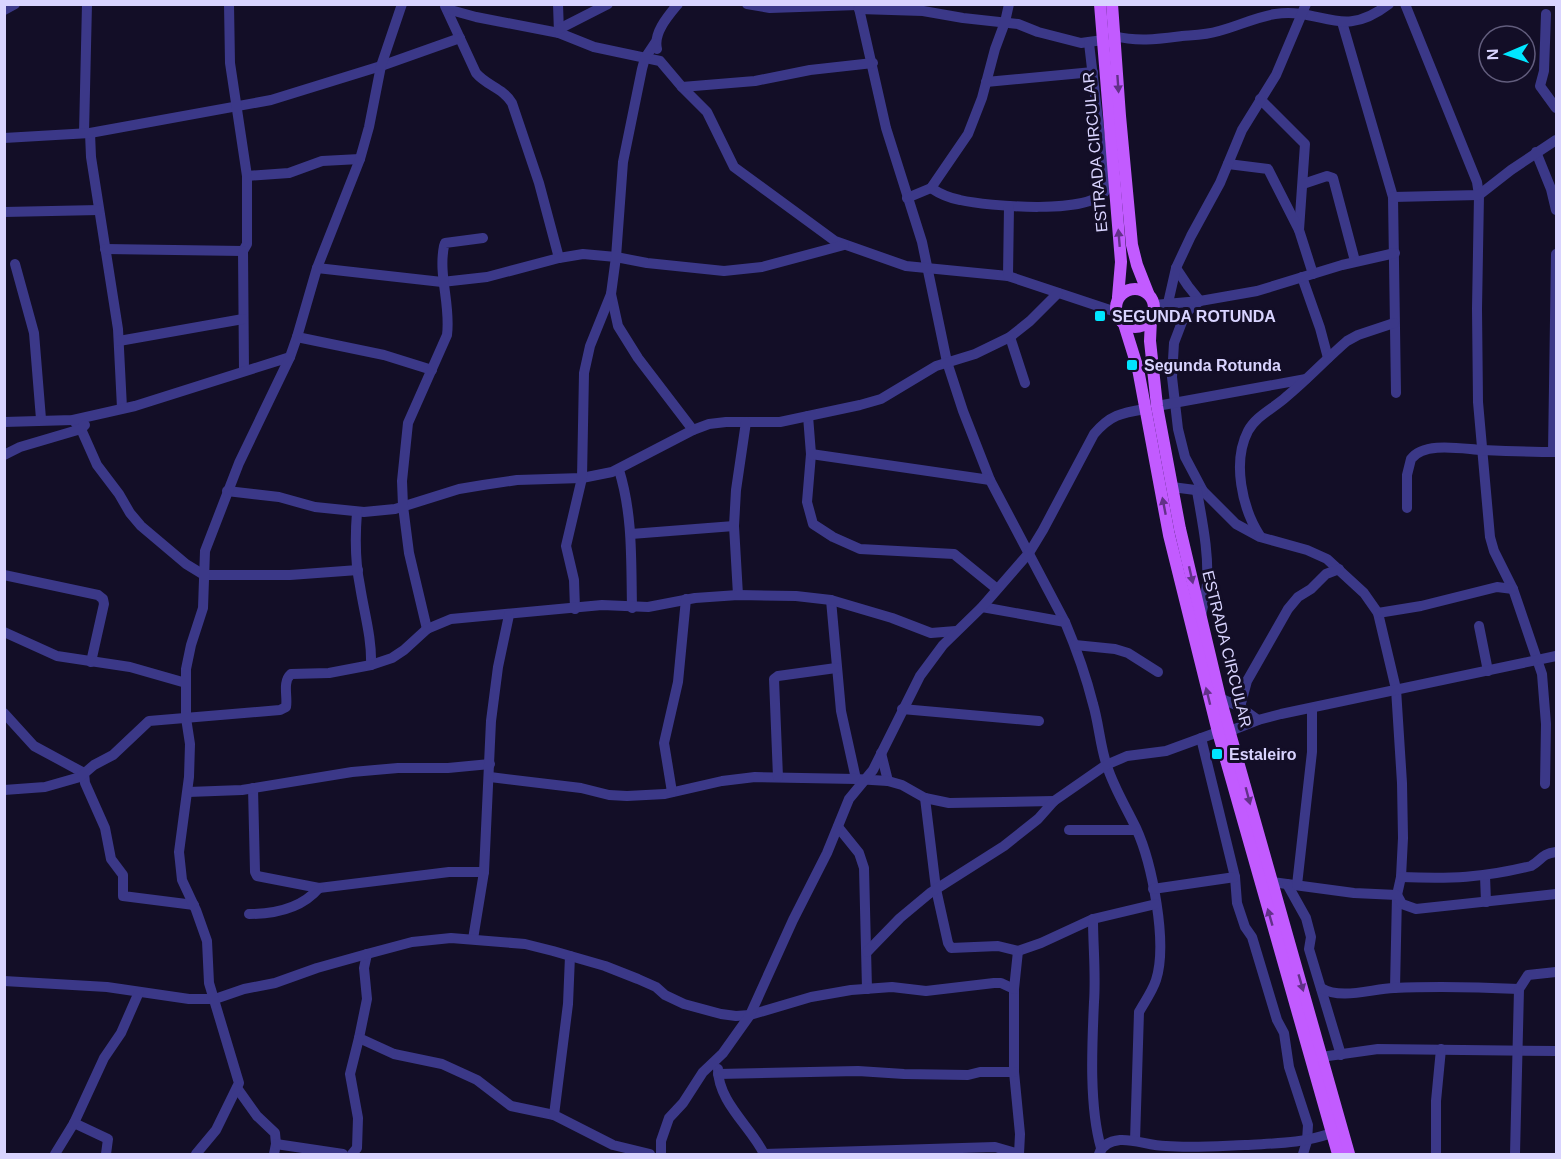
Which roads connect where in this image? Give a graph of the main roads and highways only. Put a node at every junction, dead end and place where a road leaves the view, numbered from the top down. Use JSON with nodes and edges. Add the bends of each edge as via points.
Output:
{"nodes":[{"id":1,"x":1100,"y":4,"type":"edge"},
{"id":2,"x":1113,"y":4,"type":"edge"},
{"id":3,"x":1109,"y":38,"type":"junction"},
{"id":4,"x":1148,"y":293,"type":"junction"},
{"id":5,"x":1119,"y":297,"type":"junction"},
{"id":6,"x":1151,"y":319,"type":"junction"},
{"id":7,"x":1124,"y":324,"type":"junction"},
{"id":8,"x":1151,"y":407,"type":"junction"},
{"id":9,"x":1224,"y":732,"type":"junction"},
{"id":10,"x":1338,"y":1155,"type":"edge"},
{"id":11,"x":1349,"y":1155,"type":"edge"}],
"edges":[{"from":1,"to":3,"type":"main road","name":"ESTRADA CIRCULAR"},
{"from":2,"to":3,"type":"main road","name":"ESTRADA CIRCULAR"},
{"from":3,"to":4,"type":"main road","name":"ESTRADA CIRCULAR","one_way":true,"via":[[1115,53],[1132,245]]},
{"from":5,"to":3,"type":"main road","name":"ESTRADA CIRCULAR","one_way":true,"via":[[1121,262]]},
{"from":4,"to":5,"type":"main road","via":[[1136,288]]},
{"from":4,"to":6,"type":"main road","via":[[1154,305]]},
{"from":5,"to":7,"type":"main road","via":[[1116,312]]},
{"from":6,"to":7,"type":"main road","via":[[1139,327]]},
{"from":6,"to":8,"type":"main road","name":"ESTRADA CIRCULAR"},
{"from":7,"to":8,"type":"main road","name":"ESTRADA CIRCULAR"},
{"from":8,"to":9,"type":"main road","name":"ESTRADA CIRCULAR","one_way":true,"via":[[1220,698]]},
{"from":9,"to":8,"type":"main road","name":"ESTRADA CIRCULAR","one_way":true,"via":[[1169,535]]},
{"from":10,"to":9,"type":"main road","name":"ESTRADA CIRCULAR","one_way":true},
{"from":9,"to":11,"type":"main road","name":"ESTRADA CIRCULAR","one_way":true,"via":[[1272,882]]}]}
